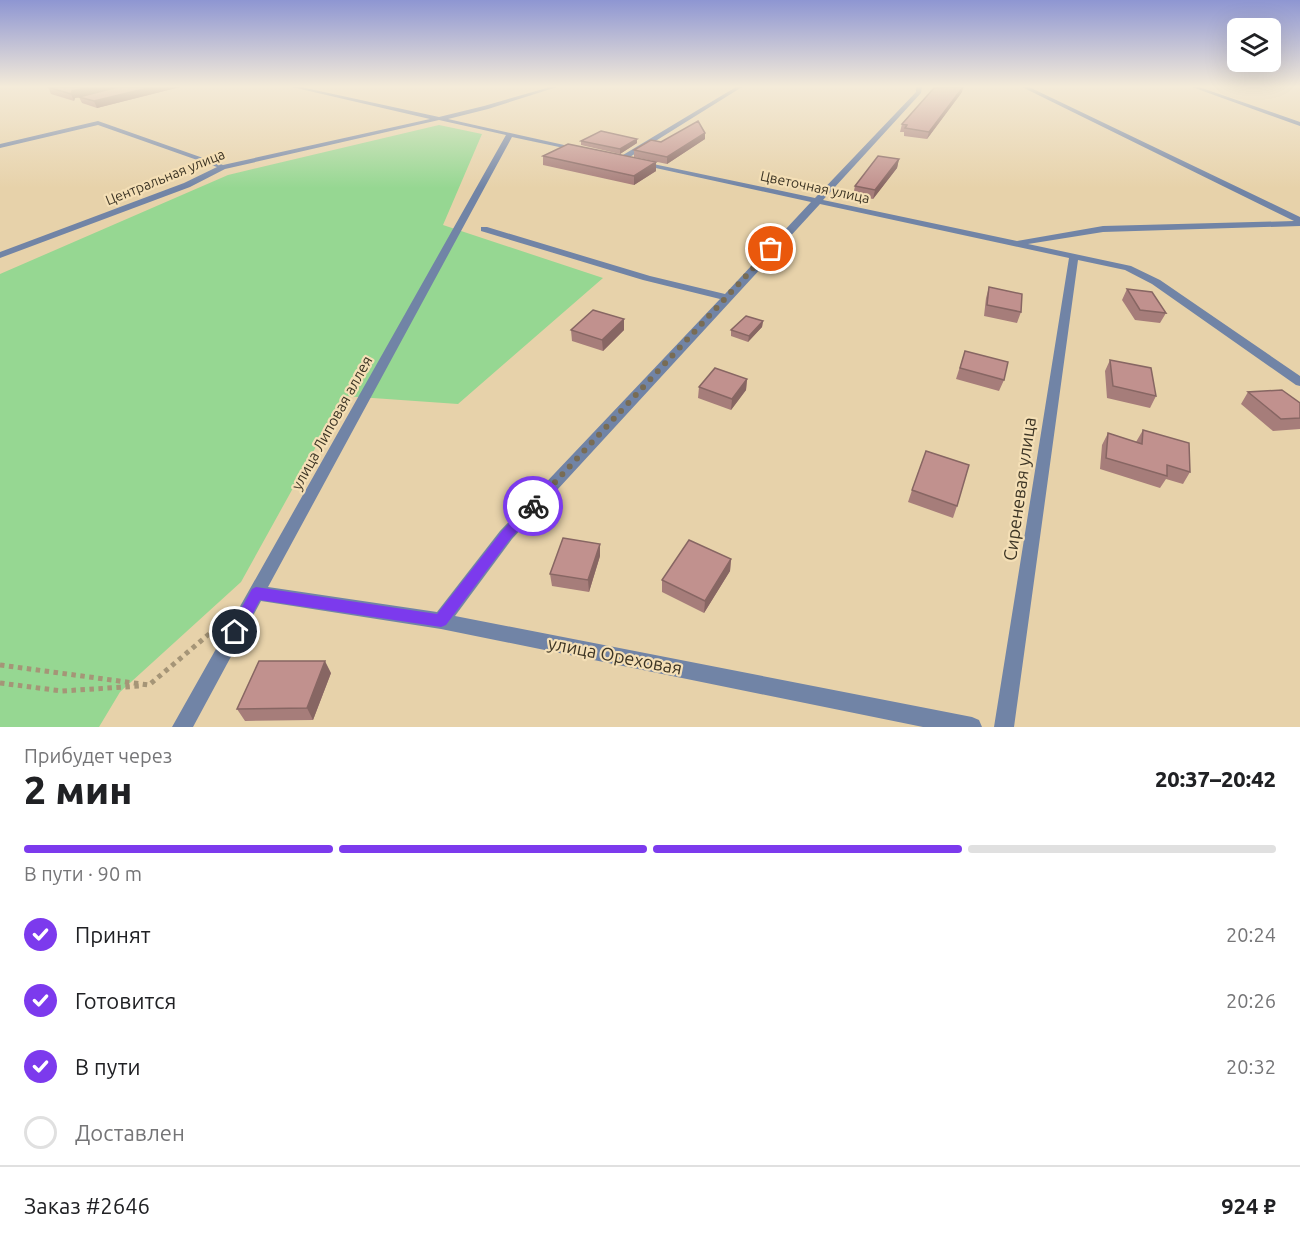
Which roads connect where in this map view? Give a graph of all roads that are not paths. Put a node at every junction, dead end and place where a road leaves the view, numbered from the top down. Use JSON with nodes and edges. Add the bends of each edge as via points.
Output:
{"nodes":[{"id":1,"x":424,"y":121,"type":"edge"},
{"id":2,"x":450,"y":121,"type":"edge"},
{"id":3,"x":683,"y":121,"type":"edge"},
{"id":4,"x":891,"y":121,"type":"edge"},
{"id":5,"x":1094,"y":121,"type":"edge"},
{"id":6,"x":510,"y":134,"type":"junction"},
{"id":7,"x":0,"y":146,"type":"edge"},
{"id":8,"x":588,"y":151,"type":"edge"},
{"id":9,"x":610,"y":156,"type":"edge"},
{"id":10,"x":622,"y":158,"type":"junction"},
{"id":11,"x":223,"y":167,"type":"junction"},
{"id":12,"x":815,"y":201,"type":"junction"},
{"id":13,"x":1300,"y":222,"type":"edge"},
{"id":14,"x":484,"y":229,"type":"dead end"},
{"id":15,"x":1011,"y":244,"type":"junction"},
{"id":16,"x":0,"y":255,"type":"edge"},
{"id":17,"x":1074,"y":256,"type":"junction"},
{"id":18,"x":726,"y":297,"type":"junction"},
{"id":19,"x":1300,"y":382,"type":"edge"},
{"id":20,"x":256,"y":593,"type":"junction"},
{"id":21,"x":441,"y":621,"type":"junction"},
{"id":22,"x":183,"y":727,"type":"edge"},
{"id":23,"x":972,"y":727,"type":"edge"},
{"id":24,"x":1004,"y":727,"type":"edge"}],
"edges":[{"from":1,"to":11,"type":"street","name":"Центральная улица"},
{"from":2,"to":6,"type":"street"},
{"from":3,"to":10,"type":"street"},
{"from":4,"to":12,"type":"street"},
{"from":5,"to":13,"type":"street"},
{"from":6,"to":8,"type":"street"},
{"from":6,"to":20,"type":"street","name":"улица Липовая аллея"},
{"from":7,"to":11,"type":"street","via":[[98,123]]},
{"from":9,"to":10,"type":"street","name":"Цветочная улица"},
{"from":10,"to":12,"type":"street","name":"Цветочная улица"},
{"from":11,"to":16,"type":"street","name":"Центральная улица","via":[[188,185]]},
{"from":12,"to":15,"type":"street","name":"Цветочная улица"},
{"from":12,"to":18,"type":"street"},
{"from":13,"to":15,"type":"street","via":[[1102,229]]},
{"from":14,"to":18,"type":"street","via":[[647,278]]},
{"from":15,"to":17,"type":"street","name":"Цветочная улица"},
{"from":17,"to":19,"type":"street","name":"Цветочная улица","via":[[1144,275]]},
{"from":17,"to":24,"type":"street","name":"Сиреневая улица"},
{"from":18,"to":21,"type":"street","via":[[506,535]]},
{"from":20,"to":21,"type":"street","name":"улица Ореховая"},
{"from":20,"to":22,"type":"street","name":"улица Липовая аллея"},
{"from":21,"to":23,"type":"street","name":"улица Ореховая"}]}
